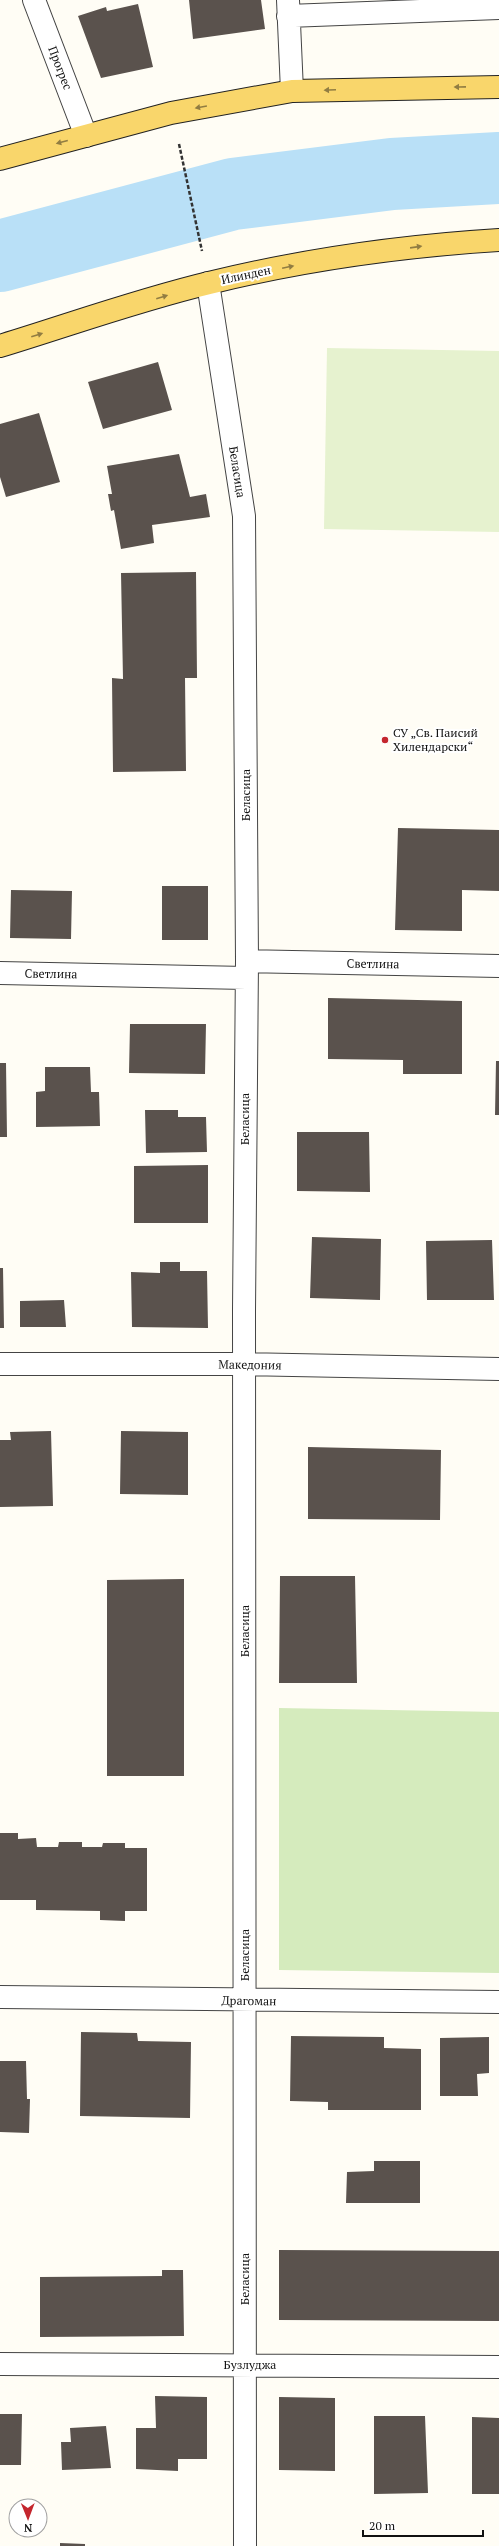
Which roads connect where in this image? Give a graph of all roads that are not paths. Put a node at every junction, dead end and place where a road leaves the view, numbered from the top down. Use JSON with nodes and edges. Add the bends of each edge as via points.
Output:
{"nodes":[{"id":1,"x":34,"y":0,"type":"edge"},
{"id":2,"x":288,"y":8,"type":"edge"},
{"id":3,"x":499,"y":8,"type":"edge"},
{"id":4,"x":499,"y":87,"type":"edge"},
{"id":5,"x":292,"y":91,"type":"junction"},
{"id":6,"x":86,"y":136,"type":"junction"},
{"id":7,"x":0,"y":159,"type":"edge"},
{"id":8,"x":499,"y":240,"type":"edge"},
{"id":9,"x":208,"y":283,"type":"junction"},
{"id":10,"x":0,"y":346,"type":"edge"},
{"id":11,"x":499,"y":966,"type":"edge"},
{"id":12,"x":247,"y":969,"type":"junction"},
{"id":13,"x":0,"y":973,"type":"edge"},
{"id":14,"x":0,"y":1364,"type":"edge"},
{"id":15,"x":244,"y":1364,"type":"junction"},
{"id":16,"x":499,"y":1369,"type":"edge"},
{"id":17,"x":0,"y":1997,"type":"edge"},
{"id":18,"x":245,"y":2001,"type":"junction"},
{"id":19,"x":499,"y":2002,"type":"edge"},
{"id":20,"x":0,"y":2364,"type":"edge"},
{"id":21,"x":246,"y":2365,"type":"junction"},
{"id":22,"x":499,"y":2367,"type":"edge"},
{"id":23,"x":245,"y":2546,"type":"edge"}],
"edges":[{"from":1,"to":6,"type":"street","name":"Прогрес"},
{"from":2,"to":3,"type":"street"},
{"from":2,"to":5,"type":"street"},
{"from":4,"to":5,"type":"main road","one_way":true},
{"from":5,"to":6,"type":"main road","one_way":true,"via":[[171,113]]},
{"from":6,"to":7,"type":"main road","one_way":true},
{"from":9,"to":8,"type":"main road","name":"Илинден","one_way":true,"via":[[308,262],[437,244]]},
{"from":10,"to":9,"type":"main road","name":"Илинден","one_way":true},
{"from":9,"to":12,"type":"street","name":"Беласица","via":[[244,516]]},
{"from":11,"to":12,"type":"street","name":"Светлина"},
{"from":12,"to":13,"type":"street","name":"Светлина"},
{"from":12,"to":15,"type":"street","name":"Беласица"},
{"from":14,"to":15,"type":"street","name":"Македония"},
{"from":15,"to":16,"type":"street","name":"Македония"},
{"from":15,"to":18,"type":"street","name":"Беласица"},
{"from":17,"to":18,"type":"street","name":"Драгоман"},
{"from":18,"to":19,"type":"street","name":"Драгоман"},
{"from":18,"to":21,"type":"street","name":"Беласица"},
{"from":20,"to":21,"type":"street","name":"Бузлуджа"},
{"from":21,"to":22,"type":"street","name":"Бузлуджа"},
{"from":21,"to":23,"type":"street","name":"Беласица"}]}
